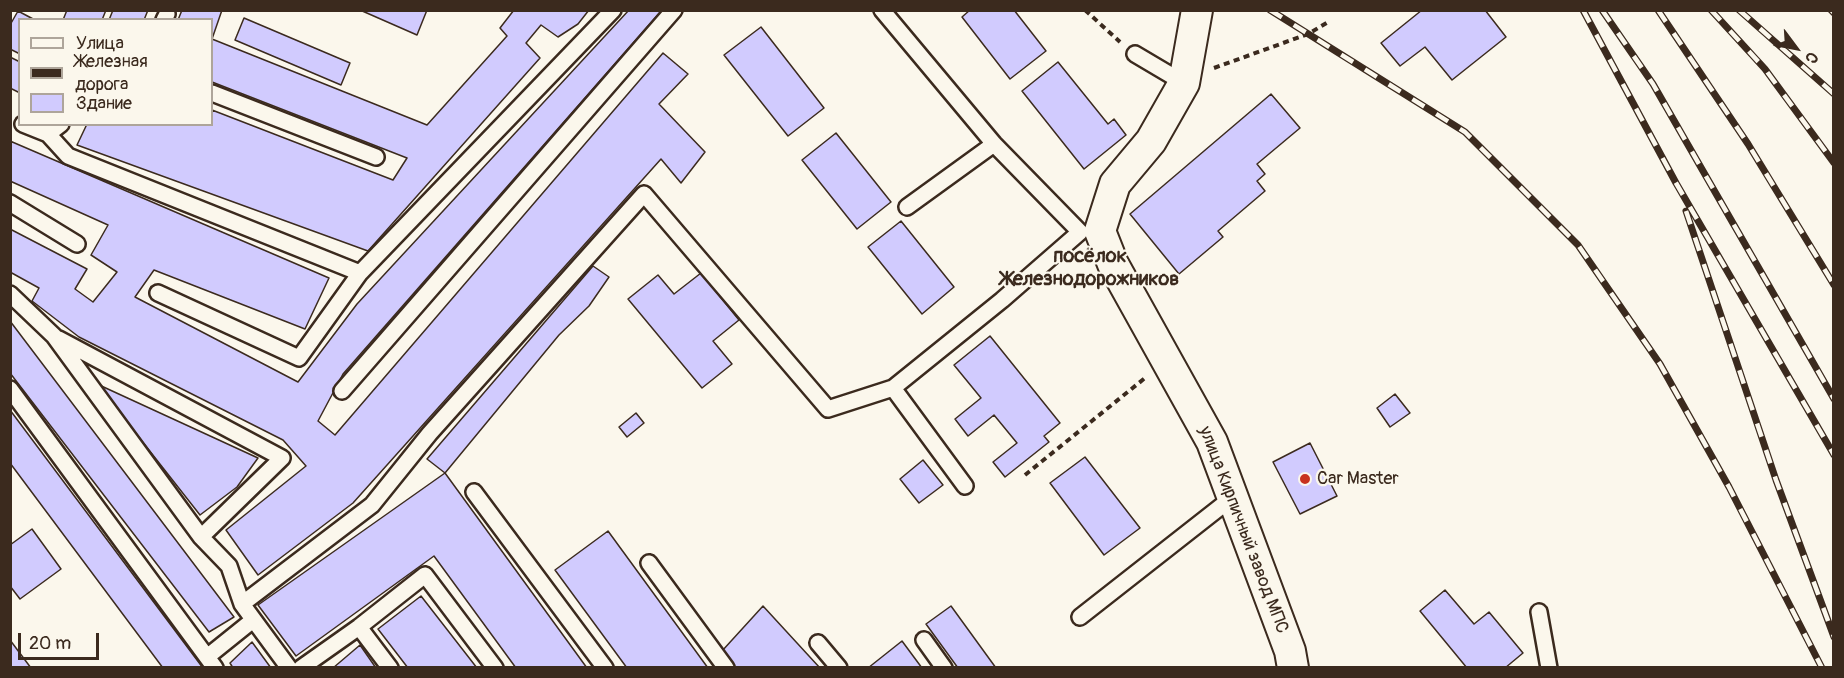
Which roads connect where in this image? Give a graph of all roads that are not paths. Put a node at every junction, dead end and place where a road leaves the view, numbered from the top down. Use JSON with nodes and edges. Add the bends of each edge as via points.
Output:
{"nodes":[{"id":1,"x":613,"y":10,"type":"edge"},
{"id":2,"x":674,"y":10,"type":"edge"},
{"id":3,"x":882,"y":10,"type":"edge"},
{"id":4,"x":1197,"y":10,"type":"edge"},
{"id":5,"x":1135,"y":54,"type":"road end"},
{"id":6,"x":1185,"y":83,"type":"junction"},
{"id":7,"x":213,"y":93,"type":"edge"},
{"id":8,"x":35,"y":126,"type":"edge"},
{"id":9,"x":55,"y":129,"type":"edge"},
{"id":10,"x":994,"y":144,"type":"junction"},
{"id":11,"x":376,"y":157,"type":"dead end"},
{"id":12,"x":10,"y":203,"type":"edge"},
{"id":13,"x":907,"y":207,"type":"dead end"},
{"id":14,"x":1090,"y":232,"type":"junction"},
{"id":15,"x":77,"y":244,"type":"dead end"},
{"id":16,"x":360,"y":273,"type":"junction"},
{"id":17,"x":158,"y":293,"type":"dead end"},
{"id":18,"x":10,"y":294,"type":"edge"},
{"id":19,"x":54,"y":336,"type":"junction"},
{"id":20,"x":892,"y":388,"type":"junction"},
{"id":21,"x":10,"y":389,"type":"edge"},
{"id":22,"x":342,"y":391,"type":"dead end"},
{"id":23,"x":965,"y":486,"type":"dead end"},
{"id":24,"x":474,"y":492,"type":"dead end"},
{"id":25,"x":1233,"y":497,"type":"junction"},
{"id":26,"x":201,"y":537,"type":"junction"},
{"id":27,"x":648,"y":562,"type":"dead end"},
{"id":28,"x":242,"y":604,"type":"junction"},
{"id":29,"x":1539,"y":612,"type":"dead end"},
{"id":30,"x":1080,"y":617,"type":"dead end"},
{"id":31,"x":253,"y":620,"type":"junction"},
{"id":32,"x":359,"y":627,"type":"junction"},
{"id":33,"x":924,"y":640,"type":"dead end"},
{"id":34,"x":818,"y":643,"type":"dead end"},
{"id":35,"x":211,"y":662,"type":"edge"},
{"id":36,"x":289,"y":668,"type":"edge"},
{"id":37,"x":302,"y":668,"type":"edge"},
{"id":38,"x":390,"y":668,"type":"edge"},
{"id":39,"x":495,"y":668,"type":"edge"},
{"id":40,"x":605,"y":668,"type":"edge"},
{"id":41,"x":726,"y":668,"type":"edge"},
{"id":42,"x":838,"y":668,"type":"edge"},
{"id":43,"x":944,"y":668,"type":"edge"},
{"id":44,"x":1293,"y":668,"type":"edge"},
{"id":45,"x":1549,"y":668,"type":"edge"}],
"edges":[{"from":1,"to":16,"type":"lane"},
{"from":2,"to":22,"type":"lane"},
{"from":3,"to":10,"type":"lane"},
{"from":4,"to":6,"type":"street"},
{"from":5,"to":6,"type":"lane"},
{"from":6,"to":14,"type":"street","via":[[1151,141],[1115,184]]},
{"from":7,"to":11,"type":"lane"},
{"from":8,"to":9,"type":"lane"},
{"from":9,"to":16,"type":"lane","via":[[68,156]]},
{"from":10,"to":13,"type":"lane"},
{"from":10,"to":14,"type":"lane"},
{"from":12,"to":15,"type":"lane"},
{"from":14,"to":20,"type":"lane"},
{"from":14,"to":25,"type":"street","name":"улица Кирпичный завод МПС","via":[[1113,264],[1212,441]]},
{"from":16,"to":17,"type":"lane","via":[[299,358]]},
{"from":18,"to":19,"type":"lane"},
{"from":19,"to":26,"type":"lane"},
{"from":19,"to":26,"type":"lane","via":[[282,458]]},
{"from":20,"to":23,"type":"lane"},
{"from":20,"to":28,"type":"lane","via":[[828,409],[644,195],[430,433],[372,505]]},
{"from":21,"to":35,"type":"lane"},
{"from":24,"to":40,"type":"lane"},
{"from":25,"to":30,"type":"lane"},
{"from":25,"to":44,"type":"street","name":"улица Кирпичный завод МПС"},
{"from":26,"to":28,"type":"lane","via":[[229,566]]},
{"from":27,"to":41,"type":"lane"},
{"from":28,"to":31,"type":"lane"},
{"from":29,"to":45,"type":"lane"},
{"from":31,"to":35,"type":"lane"},
{"from":31,"to":36,"type":"lane"},
{"from":32,"to":37,"type":"lane"},
{"from":32,"to":38,"type":"lane"},
{"from":32,"to":39,"type":"lane","via":[[425,575]]},
{"from":33,"to":43,"type":"lane"},
{"from":34,"to":42,"type":"lane"}]}
